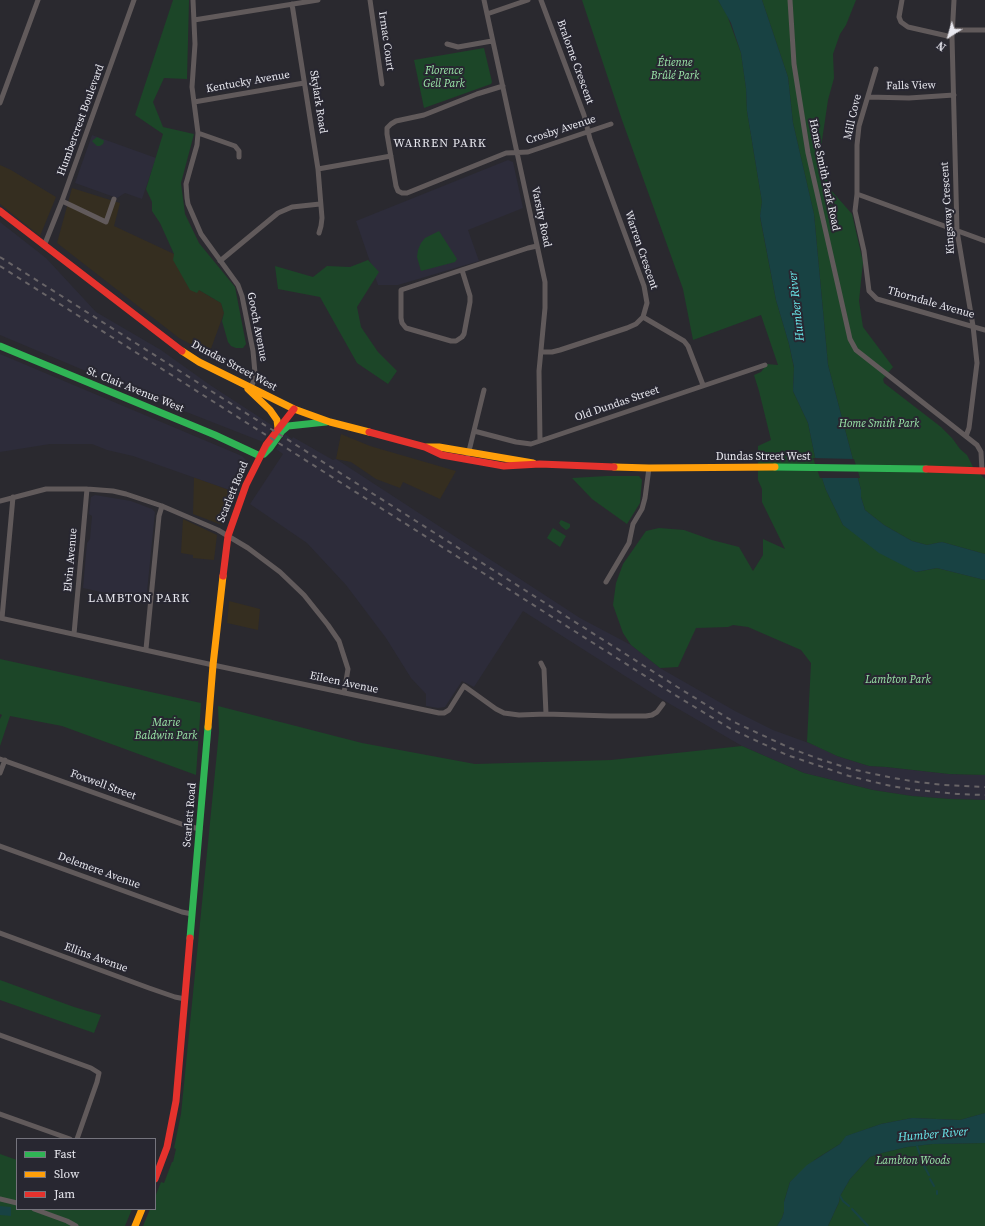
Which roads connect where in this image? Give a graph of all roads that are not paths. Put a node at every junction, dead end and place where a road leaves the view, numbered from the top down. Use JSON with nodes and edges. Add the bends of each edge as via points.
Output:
{"nodes":[{"id":1,"x":38,"y":0,"type":"edge"},
{"id":2,"x":134,"y":0,"type":"edge"},
{"id":3,"x":193,"y":0,"type":"edge"},
{"id":4,"x":318,"y":0,"type":"edge"},
{"id":5,"x":370,"y":0,"type":"edge"},
{"id":6,"x":484,"y":0,"type":"edge"},
{"id":7,"x":528,"y":0,"type":"edge"},
{"id":8,"x":541,"y":0,"type":"edge"},
{"id":9,"x":790,"y":0,"type":"edge"},
{"id":10,"x":902,"y":0,"type":"edge"},
{"id":11,"x":954,"y":0,"type":"edge"},
{"id":12,"x":292,"y":4,"type":"junction"},
{"id":13,"x":487,"y":14,"type":"junction"},
{"id":14,"x":194,"y":20,"type":"junction"},
{"id":15,"x":952,"y":30,"type":"junction"},
{"id":16,"x":985,"y":30,"type":"edge"},
{"id":17,"x":952,"y":37,"type":"junction"},
{"id":18,"x":492,"y":41,"type":"junction"},
{"id":19,"x":447,"y":44,"type":"dead end"},
{"id":20,"x":876,"y":69,"type":"dead end"},
{"id":21,"x":304,"y":83,"type":"junction"},
{"id":22,"x":382,"y":84,"type":"dead end"},
{"id":23,"x":503,"y":86,"type":"junction"},
{"id":24,"x":954,"y":95,"type":"junction"},
{"id":25,"x":868,"y":97,"type":"junction"},
{"id":26,"x":194,"y":102,"type":"junction"},
{"id":27,"x":0,"y":103,"type":"edge"},
{"id":28,"x":611,"y":124,"type":"dead end"},
{"id":29,"x":588,"y":132,"type":"junction"},
{"id":30,"x":198,"y":133,"type":"junction"},
{"id":31,"x":517,"y":152,"type":"junction"},
{"id":32,"x":391,"y":156,"type":"junction"},
{"id":33,"x":239,"y":158,"type":"dead end"},
{"id":34,"x":318,"y":169,"type":"junction"},
{"id":35,"x":857,"y":194,"type":"junction"},
{"id":36,"x":114,"y":199,"type":"dead end"},
{"id":37,"x":62,"y":201,"type":"junction"},
{"id":38,"x":320,"y":204,"type":"junction"},
{"id":39,"x":0,"y":211,"type":"edge"},
{"id":40,"x":957,"y":231,"type":"junction"},
{"id":41,"x":319,"y":233,"type":"dead end"},
{"id":42,"x":985,"y":241,"type":"edge"},
{"id":43,"x":44,"y":246,"type":"junction"},
{"id":44,"x":537,"y":246,"type":"junction"},
{"id":45,"x":220,"y":261,"type":"junction"},
{"id":46,"x":462,"y":270,"type":"junction"},
{"id":47,"x":872,"y":295,"type":"joint"},
{"id":48,"x":643,"y":317,"type":"junction"},
{"id":49,"x":973,"y":326,"type":"junction"},
{"id":50,"x":985,"y":330,"type":"edge"},
{"id":51,"x":0,"y":346,"type":"edge"},
{"id":52,"x":541,"y":352,"type":"junction"},
{"id":53,"x":765,"y":365,"type":"dead end"},
{"id":54,"x":241,"y":382,"type":"junction"},
{"id":55,"x":703,"y":385,"type":"junction"},
{"id":56,"x":251,"y":388,"type":"junction"},
{"id":57,"x":484,"y":390,"type":"dead end"},
{"id":58,"x":294,"y":409,"type":"junction"},
{"id":59,"x":330,"y":422,"type":"junction"},
{"id":60,"x":278,"y":428,"type":"junction"},
{"id":61,"x":474,"y":431,"type":"junction"},
{"id":62,"x":966,"y":436,"type":"junction"},
{"id":63,"x":540,"y":441,"type":"junction"},
{"id":64,"x":260,"y":456,"type":"junction"},
{"id":65,"x":468,"y":457,"type":"junction"},
{"id":66,"x":649,"y":468,"type":"junction"},
{"id":67,"x":984,"y":471,"type":"edge"},
{"id":68,"x":87,"y":489,"type":"junction"},
{"id":69,"x":13,"y":497,"type":"junction"},
{"id":70,"x":0,"y":501,"type":"edge"},
{"id":71,"x":162,"y":506,"type":"junction"},
{"id":72,"x":228,"y":536,"type":"junction"},
{"id":73,"x":606,"y":582,"type":"dead end"},
{"id":74,"x":1,"y":618,"type":"edge"},
{"id":75,"x":74,"y":634,"type":"junction"},
{"id":76,"x":146,"y":649,"type":"junction"},
{"id":77,"x":541,"y":663,"type":"dead end"},
{"id":78,"x":213,"y":665,"type":"junction"},
{"id":79,"x":344,"y":693,"type":"junction"},
{"id":80,"x":663,"y":704,"type":"dead end"},
{"id":81,"x":546,"y":714,"type":"junction"},
{"id":82,"x":2,"y":760,"type":"edge"},
{"id":83,"x":0,"y":773,"type":"edge"},
{"id":84,"x":200,"y":829,"type":"junction"},
{"id":85,"x":0,"y":846,"type":"edge"},
{"id":86,"x":192,"y":914,"type":"junction"},
{"id":87,"x":0,"y":933,"type":"edge"},
{"id":88,"x":185,"y":998,"type":"junction"},
{"id":89,"x":0,"y":1035,"type":"edge"},
{"id":90,"x":0,"y":1114,"type":"edge"},
{"id":91,"x":67,"y":1138,"type":"edge"},
{"id":92,"x":77,"y":1138,"type":"edge"},
{"id":93,"x":157,"y":1171,"type":"edge"},
{"id":94,"x":0,"y":1199,"type":"edge"},
{"id":95,"x":16,"y":1203,"type":"edge"},
{"id":96,"x":37,"y":1210,"type":"edge"},
{"id":97,"x":142,"y":1210,"type":"edge"},
{"id":98,"x":76,"y":1226,"type":"edge"},
{"id":99,"x":135,"y":1226,"type":"edge"}],
"edges":[{"from":1,"to":27,"type":"street"},
{"from":2,"to":37,"type":"street","name":"Humbercrest Boulevard"},
{"from":3,"to":14,"type":"street","name":"Gooch Avenue"},
{"from":4,"to":12,"type":"street"},
{"from":5,"to":22,"type":"street","name":"Irmac Court"},
{"from":6,"to":13,"type":"street","name":"Varsity Road"},
{"from":7,"to":13,"type":"street"},
{"from":8,"to":29,"type":"street","name":"Bralorne Crescent"},
{"from":9,"to":62,"type":"street","name":"Home Smith Park Road","via":[[794,64],[808,153],[850,339],[856,350]]},
{"from":10,"to":17,"type":"street","via":[[899,17],[901,22],[908,27]]},
{"from":11,"to":15,"type":"street","name":"Kingsway Crescent"},
{"from":12,"to":14,"type":"street"},
{"from":12,"to":21,"type":"street","name":"Skylark Road"},
{"from":13,"to":18,"type":"street","name":"Varsity Road"},
{"from":14,"to":26,"type":"street","name":"Gooch Avenue"},
{"from":15,"to":16,"type":"street"},
{"from":15,"to":17,"type":"street","name":"Kingsway Crescent"},
{"from":17,"to":24,"type":"street","name":"Kingsway Crescent"},
{"from":18,"to":19,"type":"street","via":[[458,47]]},
{"from":18,"to":23,"type":"street","name":"Varsity Road"},
{"from":20,"to":25,"type":"street","name":"Mill Cove"},
{"from":21,"to":26,"type":"street","name":"Kentucky Avenue"},
{"from":21,"to":34,"type":"street","name":"Skylark Road"},
{"from":23,"to":31,"type":"street","name":"Varsity Road"},
{"from":23,"to":32,"type":"street","via":[[424,115],[392,122],[386,134]]},
{"from":24,"to":25,"type":"street","name":"Falls View"},
{"from":24,"to":40,"type":"street","name":"Kingsway Crescent"},
{"from":25,"to":35,"type":"street","name":"Mill Cove","via":[[856,145]]},
{"from":26,"to":30,"type":"street","name":"Gooch Avenue"},
{"from":28,"to":29,"type":"street","name":"Crosby Avenue"},
{"from":29,"to":31,"type":"street","name":"Crosby Avenue","via":[[528,152]]},
{"from":29,"to":48,"type":"street","name":"Warren Crescent","via":[[646,294],[647,306]]},
{"from":30,"to":33,"type":"street","via":[[235,146]]},
{"from":30,"to":45,"type":"street","name":"Gooch Avenue","via":[[186,184],[186,198],[201,234]]},
{"from":31,"to":32,"type":"street","name":"Crosby Avenue","via":[[506,152],[405,193],[399,192],[396,188]]},
{"from":31,"to":44,"type":"street","name":"Varsity Road"},
{"from":32,"to":34,"type":"street"},
{"from":34,"to":38,"type":"street","name":"Skylark Road"},
{"from":35,"to":40,"type":"street"},
{"from":35,"to":47,"type":"street","name":"Mill Cove","via":[[855,211],[864,251],[867,285]]},
{"from":36,"to":37,"type":"street","via":[[106,222]]},
{"from":37,"to":43,"type":"street","name":"Humbercrest Boulevard"},
{"from":38,"to":41,"type":"street","name":"Skylark Road"},
{"from":38,"to":45,"type":"street","via":[[292,207],[278,213]]},
{"from":39,"to":43,"type":"main road","name":"Dundas Street West"},
{"from":40,"to":42,"type":"street"},
{"from":40,"to":49,"type":"street","name":"Kingsway Crescent"},
{"from":43,"to":54,"type":"main road","name":"Dundas Street West","via":[[177,348],[199,362]]},
{"from":44,"to":46,"type":"street"},
{"from":44,"to":52,"type":"street","name":"Varsity Road","via":[[545,282]]},
{"from":45,"to":56,"type":"street","name":"Gooch Avenue","via":[[238,285],[242,296],[253,351],[255,378]]},
{"from":46,"to":46,"type":"street","via":[[470,296],[462,337],[451,341],[406,328],[401,318],[401,290]]},
{"from":47,"to":49,"type":"street","name":"Thorndale Avenue","via":[[877,299]]},
{"from":48,"to":52,"type":"street","via":[[636,324],[623,330],[556,352]]},
{"from":48,"to":55,"type":"street","via":[[684,341]]},
{"from":49,"to":50,"type":"street","name":"Thorndale Avenue"},
{"from":49,"to":62,"type":"street","name":"Kingsway Crescent","via":[[977,363]]},
{"from":51,"to":64,"type":"main road","name":"St. Clair Avenue West","via":[[216,435]]},
{"from":52,"to":63,"type":"street","name":"Varsity Road"},
{"from":53,"to":55,"type":"street","name":"Old Dundas Street"},
{"from":54,"to":56,"type":"main road","name":"Dundas Street West"},
{"from":54,"to":60,"type":"main road","via":[[270,410],[277,420]]},
{"from":55,"to":63,"type":"street","name":"Old Dundas Street"},
{"from":56,"to":58,"type":"main road","name":"Dundas Street West"},
{"from":57,"to":61,"type":"street"},
{"from":58,"to":59,"type":"main road","name":"Dundas Street West"},
{"from":58,"to":60,"type":"main road","name":"Scarlett Road"},
{"from":59,"to":64,"type":"main road","name":"Scarlett Road","via":[[288,426]]},
{"from":59,"to":65,"type":"main road","name":"Dundas Street West","via":[[425,447],[440,447]]},
{"from":60,"to":64,"type":"main road","name":"Scarlett Road"},
{"from":61,"to":63,"type":"street","name":"Old Dundas Street","via":[[526,444]]},
{"from":61,"to":65,"type":"street"},
{"from":62,"to":67,"type":"street","via":[[979,447]]},
{"from":64,"to":72,"type":"main road","name":"Scarlett Road","via":[[246,485]]},
{"from":65,"to":66,"type":"main road","name":"Dundas Street West","via":[[521,460],[540,464]]},
{"from":66,"to":67,"type":"main road","name":"Dundas Street West","via":[[770,467]]},
{"from":66,"to":73,"type":"street","via":[[646,498],[642,509],[633,524],[629,543]]},
{"from":68,"to":69,"type":"street","via":[[46,489]]},
{"from":68,"to":71,"type":"street","via":[[126,494]]},
{"from":68,"to":75,"type":"street","name":"Elvin Avenue"},
{"from":69,"to":70,"type":"street"},
{"from":69,"to":74,"type":"street"},
{"from":71,"to":72,"type":"street"},
{"from":71,"to":76,"type":"street"},
{"from":72,"to":78,"type":"main road","name":"Scarlett Road"},
{"from":72,"to":79,"type":"street","via":[[280,572],[304,595],[328,625],[339,641],[348,669]]},
{"from":74,"to":75,"type":"street","name":"Eileen Avenue"},
{"from":75,"to":76,"type":"street","name":"Eileen Avenue"},
{"from":76,"to":78,"type":"street","name":"Eileen Avenue"},
{"from":77,"to":81,"type":"street","via":[[544,669]]},
{"from":78,"to":79,"type":"street","name":"Eileen Avenue"},
{"from":78,"to":84,"type":"main road","name":"Scarlett Road"},
{"from":79,"to":81,"type":"street","name":"Eileen Avenue","via":[[444,713],[449,710],[464,686],[504,713]]},
{"from":80,"to":81,"type":"street","name":"Eileen Avenue","via":[[657,712],[646,716]]},
{"from":82,"to":83,"type":"street"},
{"from":82,"to":84,"type":"street","name":"Foxwell Street"},
{"from":84,"to":86,"type":"main road","name":"Scarlett Road"},
{"from":85,"to":86,"type":"street","name":"Delemere Avenue"},
{"from":86,"to":88,"type":"main road","name":"Scarlett Road"},
{"from":87,"to":88,"type":"street","name":"Ellins Avenue","via":[[149,988]]},
{"from":88,"to":93,"type":"main road","name":"Scarlett Road","via":[[174,1116],[167,1147]]},
{"from":89,"to":92,"type":"street","via":[[99,1073]]},
{"from":90,"to":91,"type":"street"},
{"from":94,"to":95,"type":"street"},
{"from":96,"to":98,"type":"street"},
{"from":97,"to":99,"type":"main road"}]}
